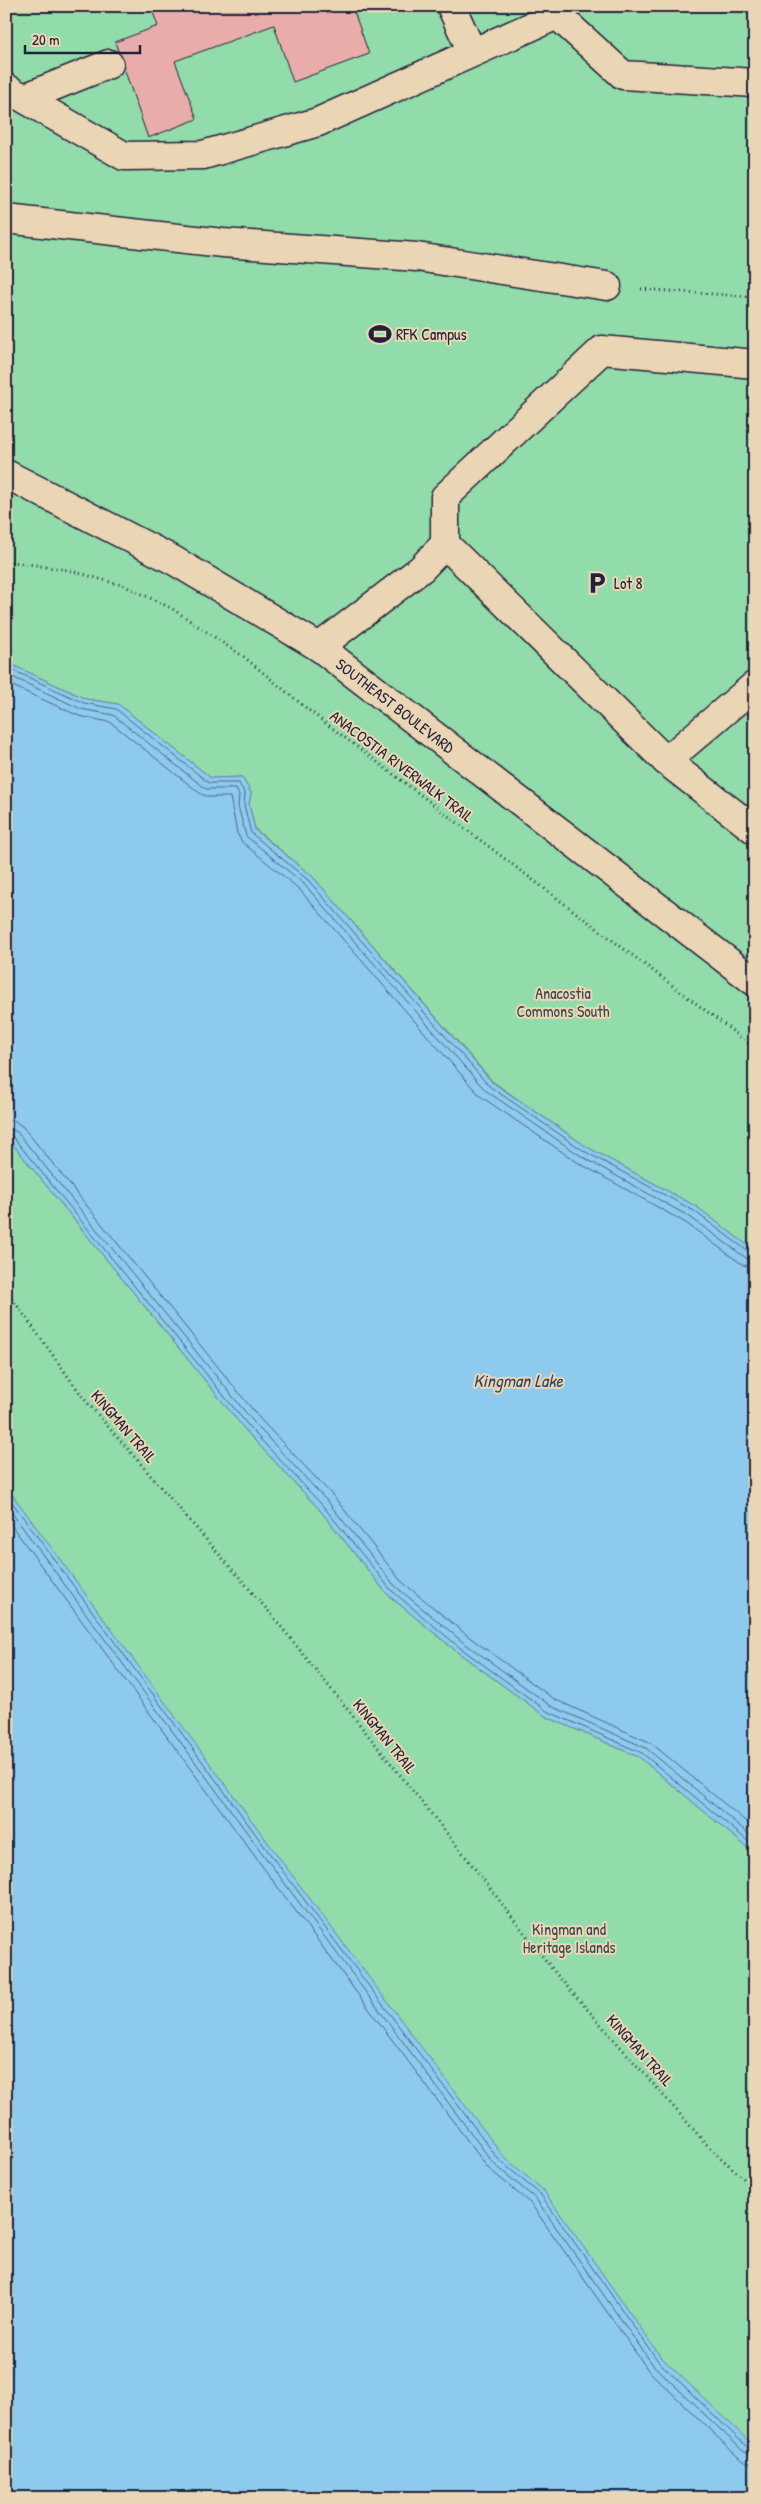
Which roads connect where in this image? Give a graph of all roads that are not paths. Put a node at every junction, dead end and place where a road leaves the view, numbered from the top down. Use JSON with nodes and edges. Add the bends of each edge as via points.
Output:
{"nodes":[{"id":1,"x":451,"y":6,"type":"edge"},
{"id":2,"x":561,"y":9,"type":"edge"},
{"id":3,"x":472,"y":52,"type":"junction"},
{"id":4,"x":109,"y":64,"type":"dead end"},
{"id":5,"x":755,"y":83,"type":"edge"},
{"id":6,"x":15,"y":93,"type":"edge"},
{"id":7,"x":6,"y":219,"type":"edge"},
{"id":8,"x":608,"y":286,"type":"road end"},
{"id":9,"x":755,"y":364,"type":"edge"},
{"id":10,"x":6,"y":474,"type":"edge"},
{"id":11,"x":445,"y":544,"type":"junction"},
{"id":12,"x":319,"y":647,"type":"junction"},
{"id":13,"x":755,"y":685,"type":"edge"},
{"id":14,"x":666,"y":760,"type":"junction"},
{"id":15,"x":755,"y":830,"type":"edge"},
{"id":16,"x":755,"y":982,"type":"edge"}],
"edges":[{"from":1,"to":3,"type":"street"},
{"from":2,"to":3,"type":"street"},
{"from":2,"to":5,"type":"street","via":[[623,75]]},
{"from":3,"to":6,"type":"street","via":[[318,122],[203,155],[124,156]]},
{"from":4,"to":6,"type":"street"},
{"from":7,"to":8,"type":"street","via":[[223,243],[417,256]]},
{"from":9,"to":11,"type":"street","via":[[602,350],[445,497]]},
{"from":10,"to":12,"type":"street","name":"SOUTHEAST BOULEVARD","via":[[174,560]]},
{"from":11,"to":12,"type":"street","via":[[421,569]]},
{"from":11,"to":14,"type":"street"},
{"from":12,"to":16,"type":"street","name":"SOUTHEAST BOULEVARD"},
{"from":13,"to":14,"type":"street"},
{"from":14,"to":15,"type":"street"}]}
